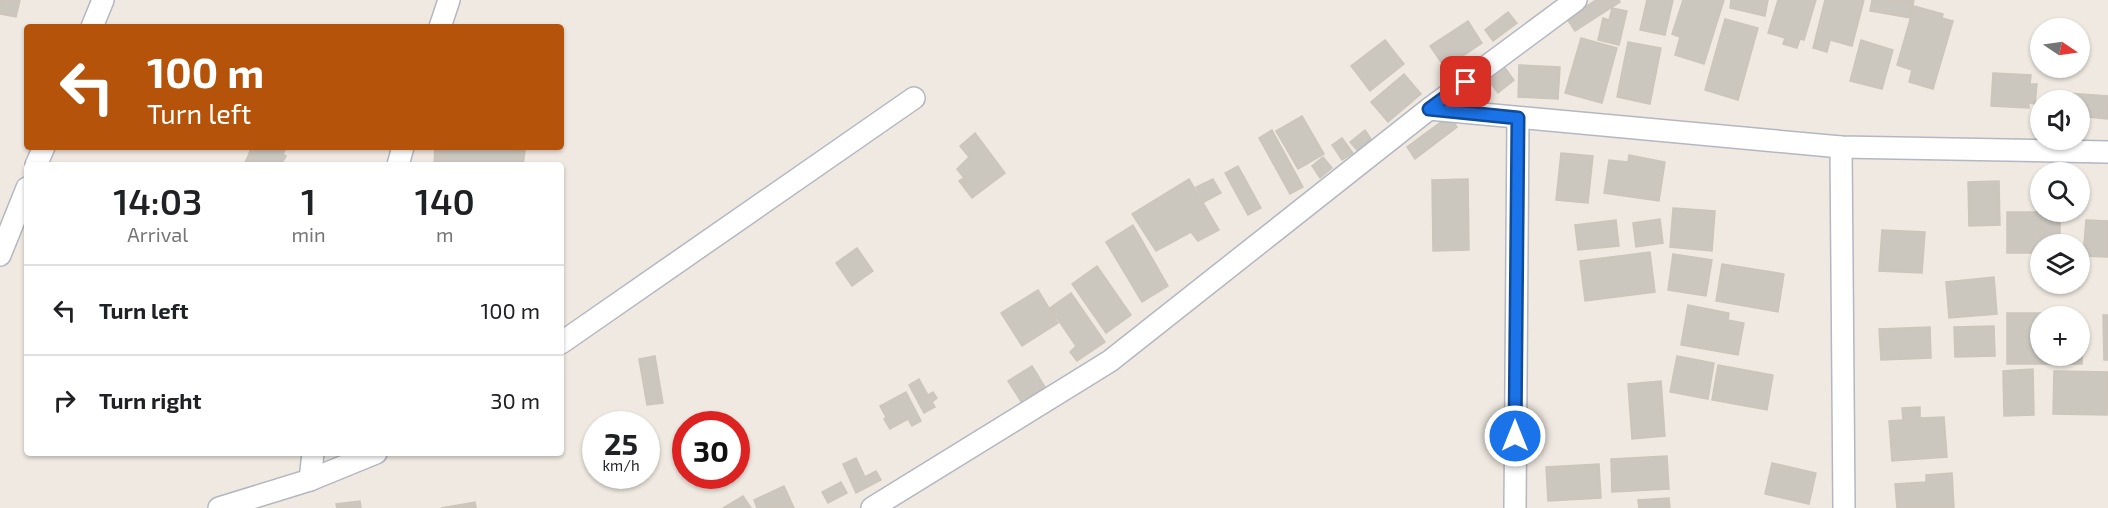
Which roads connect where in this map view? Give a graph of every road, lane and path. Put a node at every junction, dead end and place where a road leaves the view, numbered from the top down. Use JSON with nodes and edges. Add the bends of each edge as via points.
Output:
{"nodes":[{"id":1,"x":103,"y":0,"type":"edge"},
{"id":2,"x":449,"y":0,"type":"edge"},
{"id":3,"x":1576,"y":0,"type":"edge"},
{"id":4,"x":93,"y":24,"type":"edge"},
{"id":5,"x":441,"y":24,"type":"edge"},
{"id":6,"x":914,"y":99,"type":"dead end"},
{"id":7,"x":1429,"y":109,"type":"junction"},
{"id":8,"x":1518,"y":118,"type":"junction"},
{"id":9,"x":1842,"y":147,"type":"junction"},
{"id":10,"x":2108,"y":152,"type":"edge"},
{"id":11,"x":24,"y":196,"type":"edge"},
{"id":12,"x":0,"y":255,"type":"edge"},
{"id":13,"x":564,"y":341,"type":"edge"},
{"id":14,"x":313,"y":456,"type":"edge"},
{"id":15,"x":369,"y":456,"type":"edge"},
{"id":16,"x":310,"y":480,"type":"junction"},
{"id":17,"x":219,"y":508,"type":"edge"},
{"id":18,"x":872,"y":508,"type":"edge"},
{"id":19,"x":1515,"y":508,"type":"edge"},
{"id":20,"x":1844,"y":508,"type":"edge"}],
"edges":[{"from":1,"to":4,"type":"street"},
{"from":2,"to":5,"type":"street"},
{"from":3,"to":7,"type":"street"},
{"from":6,"to":13,"type":"street"},
{"from":7,"to":8,"type":"street"},
{"from":7,"to":18,"type":"street","via":[[1110,361]]},
{"from":8,"to":9,"type":"street"},
{"from":8,"to":19,"type":"street"},
{"from":9,"to":10,"type":"street"},
{"from":9,"to":20,"type":"street"},
{"from":11,"to":12,"type":"street"},
{"from":14,"to":16,"type":"street"},
{"from":15,"to":16,"type":"street"},
{"from":16,"to":17,"type":"street"}]}
